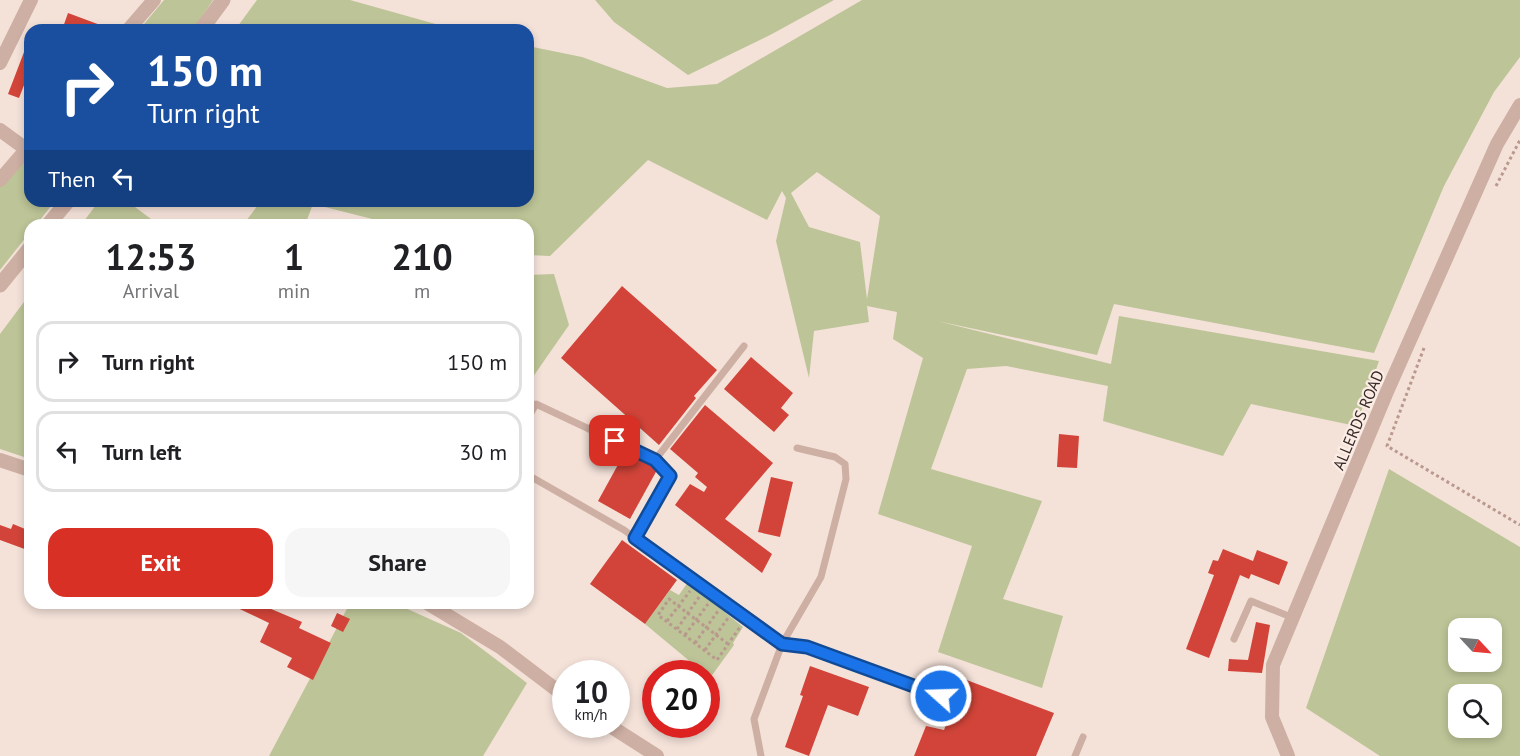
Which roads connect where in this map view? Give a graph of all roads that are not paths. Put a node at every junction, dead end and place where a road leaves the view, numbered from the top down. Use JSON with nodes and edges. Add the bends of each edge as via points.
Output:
{"nodes":[{"id":1,"x":31,"y":0,"type":"edge"},
{"id":2,"x":154,"y":0,"type":"edge"},
{"id":3,"x":223,"y":0,"type":"edge"},
{"id":4,"x":133,"y":24,"type":"edge"},
{"id":5,"x":205,"y":24,"type":"edge"},
{"id":6,"x":0,"y":63,"type":"edge"},
{"id":7,"x":1520,"y":105,"type":"edge"},
{"id":8,"x":0,"y":130,"type":"edge"},
{"id":9,"x":24,"y":145,"type":"edge"},
{"id":10,"x":24,"y":152,"type":"edge"},
{"id":11,"x":0,"y":180,"type":"edge"},
{"id":12,"x":63,"y":207,"type":"edge"},
{"id":13,"x":53,"y":219,"type":"edge"},
{"id":14,"x":24,"y":255,"type":"edge"},
{"id":15,"x":0,"y":285,"type":"edge"},
{"id":16,"x":744,"y":346,"type":"dead end"},
{"id":17,"x":534,"y":408,"type":"edge"},
{"id":18,"x":797,"y":448,"type":"dead end"},
{"id":19,"x":0,"y":460,"type":"edge"},
{"id":20,"x":655,"y":460,"type":"junction"},
{"id":21,"x":24,"y":468,"type":"edge"},
{"id":22,"x":534,"y":479,"type":"edge"},
{"id":23,"x":635,"y":538,"type":"junction"},
{"id":24,"x":437,"y":609,"type":"edge"},
{"id":25,"x":1291,"y":618,"type":"junction"},
{"id":26,"x":1234,"y":639,"type":"dead end"},
{"id":27,"x":782,"y":644,"type":"junction"},
{"id":28,"x":552,"y":686,"type":"edge"},
{"id":29,"x":941,"y":696,"type":"dead end"},
{"id":30,"x":1083,"y":737,"type":"dead end"},
{"id":31,"x":629,"y":738,"type":"edge"},
{"id":32,"x":657,"y":756,"type":"edge"},
{"id":33,"x":760,"y":756,"type":"edge"},
{"id":34,"x":1075,"y":756,"type":"edge"},
{"id":35,"x":1288,"y":756,"type":"edge"}],
"edges":[{"from":1,"to":6,"type":"street"},
{"from":2,"to":4,"type":"street"},
{"from":3,"to":5,"type":"street"},
{"from":7,"to":25,"type":"street","name":"ALLERDS ROAD","via":[[1497,144]]},
{"from":8,"to":9,"type":"street"},
{"from":10,"to":11,"type":"street"},
{"from":12,"to":13,"type":"street"},
{"from":14,"to":15,"type":"street"},
{"from":16,"to":20,"type":"lane"},
{"from":17,"to":20,"type":"lane","via":[[536,404]]},
{"from":18,"to":27,"type":"lane","via":[[835,457],[845,464],[846,479],[821,577]]},
{"from":19,"to":21,"type":"street"},
{"from":20,"to":23,"type":"lane","via":[[670,476]]},
{"from":22,"to":23,"type":"lane"},
{"from":23,"to":27,"type":"lane"},
{"from":24,"to":28,"type":"street","via":[[500,647]]},
{"from":25,"to":26,"type":"lane","via":[[1251,601]]},
{"from":25,"to":35,"type":"street","name":"ALLERDS ROAD","via":[[1272,676],[1272,717]]},
{"from":27,"to":29,"type":"lane","via":[[807,647]]},
{"from":27,"to":33,"type":"lane","via":[[754,719]]},
{"from":30,"to":34,"type":"lane"},
{"from":31,"to":32,"type":"street"}]}
